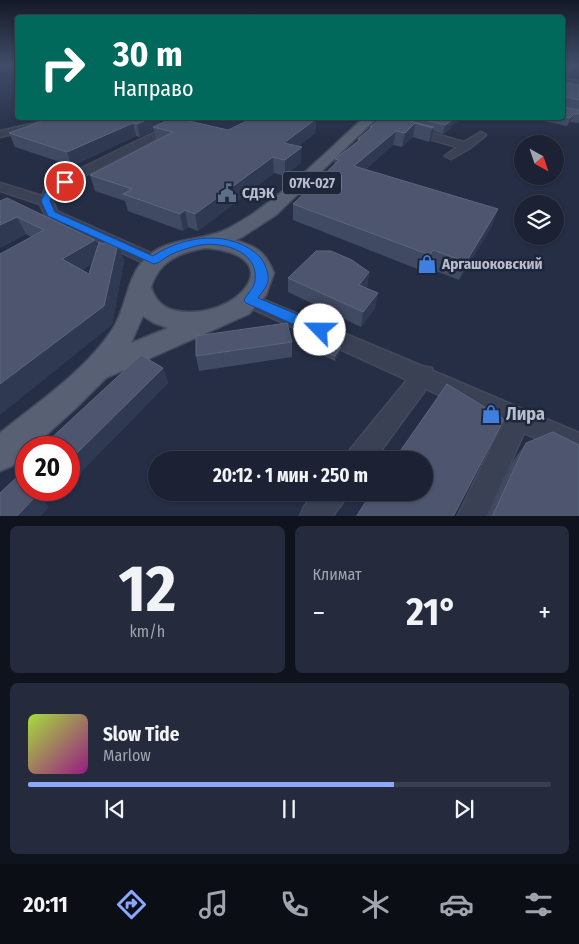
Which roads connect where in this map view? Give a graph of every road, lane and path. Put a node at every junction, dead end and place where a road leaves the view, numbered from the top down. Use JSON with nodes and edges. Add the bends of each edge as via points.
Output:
{"nodes":[{"id":1,"x":60,"y":120,"type":"edge"},
{"id":2,"x":378,"y":120,"type":"edge"},
{"id":3,"x":177,"y":122,"type":"edge"},
{"id":4,"x":403,"y":127,"type":"edge"},
{"id":5,"x":0,"y":134,"type":"edge"},
{"id":6,"x":481,"y":135,"type":"dead end"},
{"id":7,"x":466,"y":146,"type":"junction"},
{"id":8,"x":451,"y":156,"type":"dead end"},
{"id":9,"x":1,"y":188,"type":"edge"},
{"id":10,"x":40,"y":200,"type":"junction"},
{"id":11,"x":17,"y":207,"type":"edge"},
{"id":12,"x":209,"y":241,"type":"junction"},
{"id":13,"x":259,"y":243,"type":"junction"},
{"id":14,"x":154,"y":261,"type":"junction"},
{"id":15,"x":139,"y":286,"type":"junction"},
{"id":16,"x":250,"y":300,"type":"junction"},
{"id":17,"x":210,"y":320,"type":"junction"},
{"id":18,"x":98,"y":369,"type":"junction"},
{"id":19,"x":424,"y":376,"type":"junction"},
{"id":20,"x":519,"y":418,"type":"junction"},
{"id":21,"x":579,"y":446,"type":"edge"},
{"id":22,"x":365,"y":451,"type":"edge"},
{"id":23,"x":0,"y":454,"type":"edge"},
{"id":24,"x":326,"y":501,"type":"edge"},
{"id":25,"x":314,"y":516,"type":"edge"},
{"id":26,"x":471,"y":516,"type":"edge"}],
"edges":[{"from":1,"to":5,"type":"lane"},
{"from":2,"to":12,"type":"main road","number":"07К-027","via":[[270,211],[235,233]]},
{"from":2,"to":13,"type":"main road","number":"07К-027","via":[[268,224]]},
{"from":3,"to":10,"type":"lane","via":[[52,188]]},
{"from":4,"to":7,"type":"lane"},
{"from":6,"to":7,"type":"lane"},
{"from":7,"to":8,"type":"lane"},
{"from":9,"to":10,"type":"lane"},
{"from":10,"to":11,"type":"lane"},
{"from":10,"to":14,"type":"lane","via":[[51,214]]},
{"from":12,"to":13,"type":"main road","via":[[236,245]]},
{"from":12,"to":14,"type":"main road","number":"07К-027","via":[[179,246]]},
{"from":13,"to":16,"type":"main road","number":"07К-027","via":[[262,282]]},
{"from":14,"to":15,"type":"main road","number":"07К-027"},
{"from":15,"to":17,"type":"main road","via":[[142,299],[151,311],[167,319],[188,322]]},
{"from":15,"to":18,"type":"main road","number":"07К-027","via":[[123,335]]},
{"from":16,"to":17,"type":"main road","number":"07К-027","via":[[233,312]]},
{"from":16,"to":19,"type":"lane"},
{"from":17,"to":18,"type":"main road","number":"07К-027"},
{"from":18,"to":23,"type":"main road","number":"07К-027"},
{"from":19,"to":20,"type":"lane"},
{"from":19,"to":22,"type":"lane"},
{"from":20,"to":21,"type":"lane"},
{"from":20,"to":26,"type":"lane"},
{"from":24,"to":25,"type":"lane"}]}
